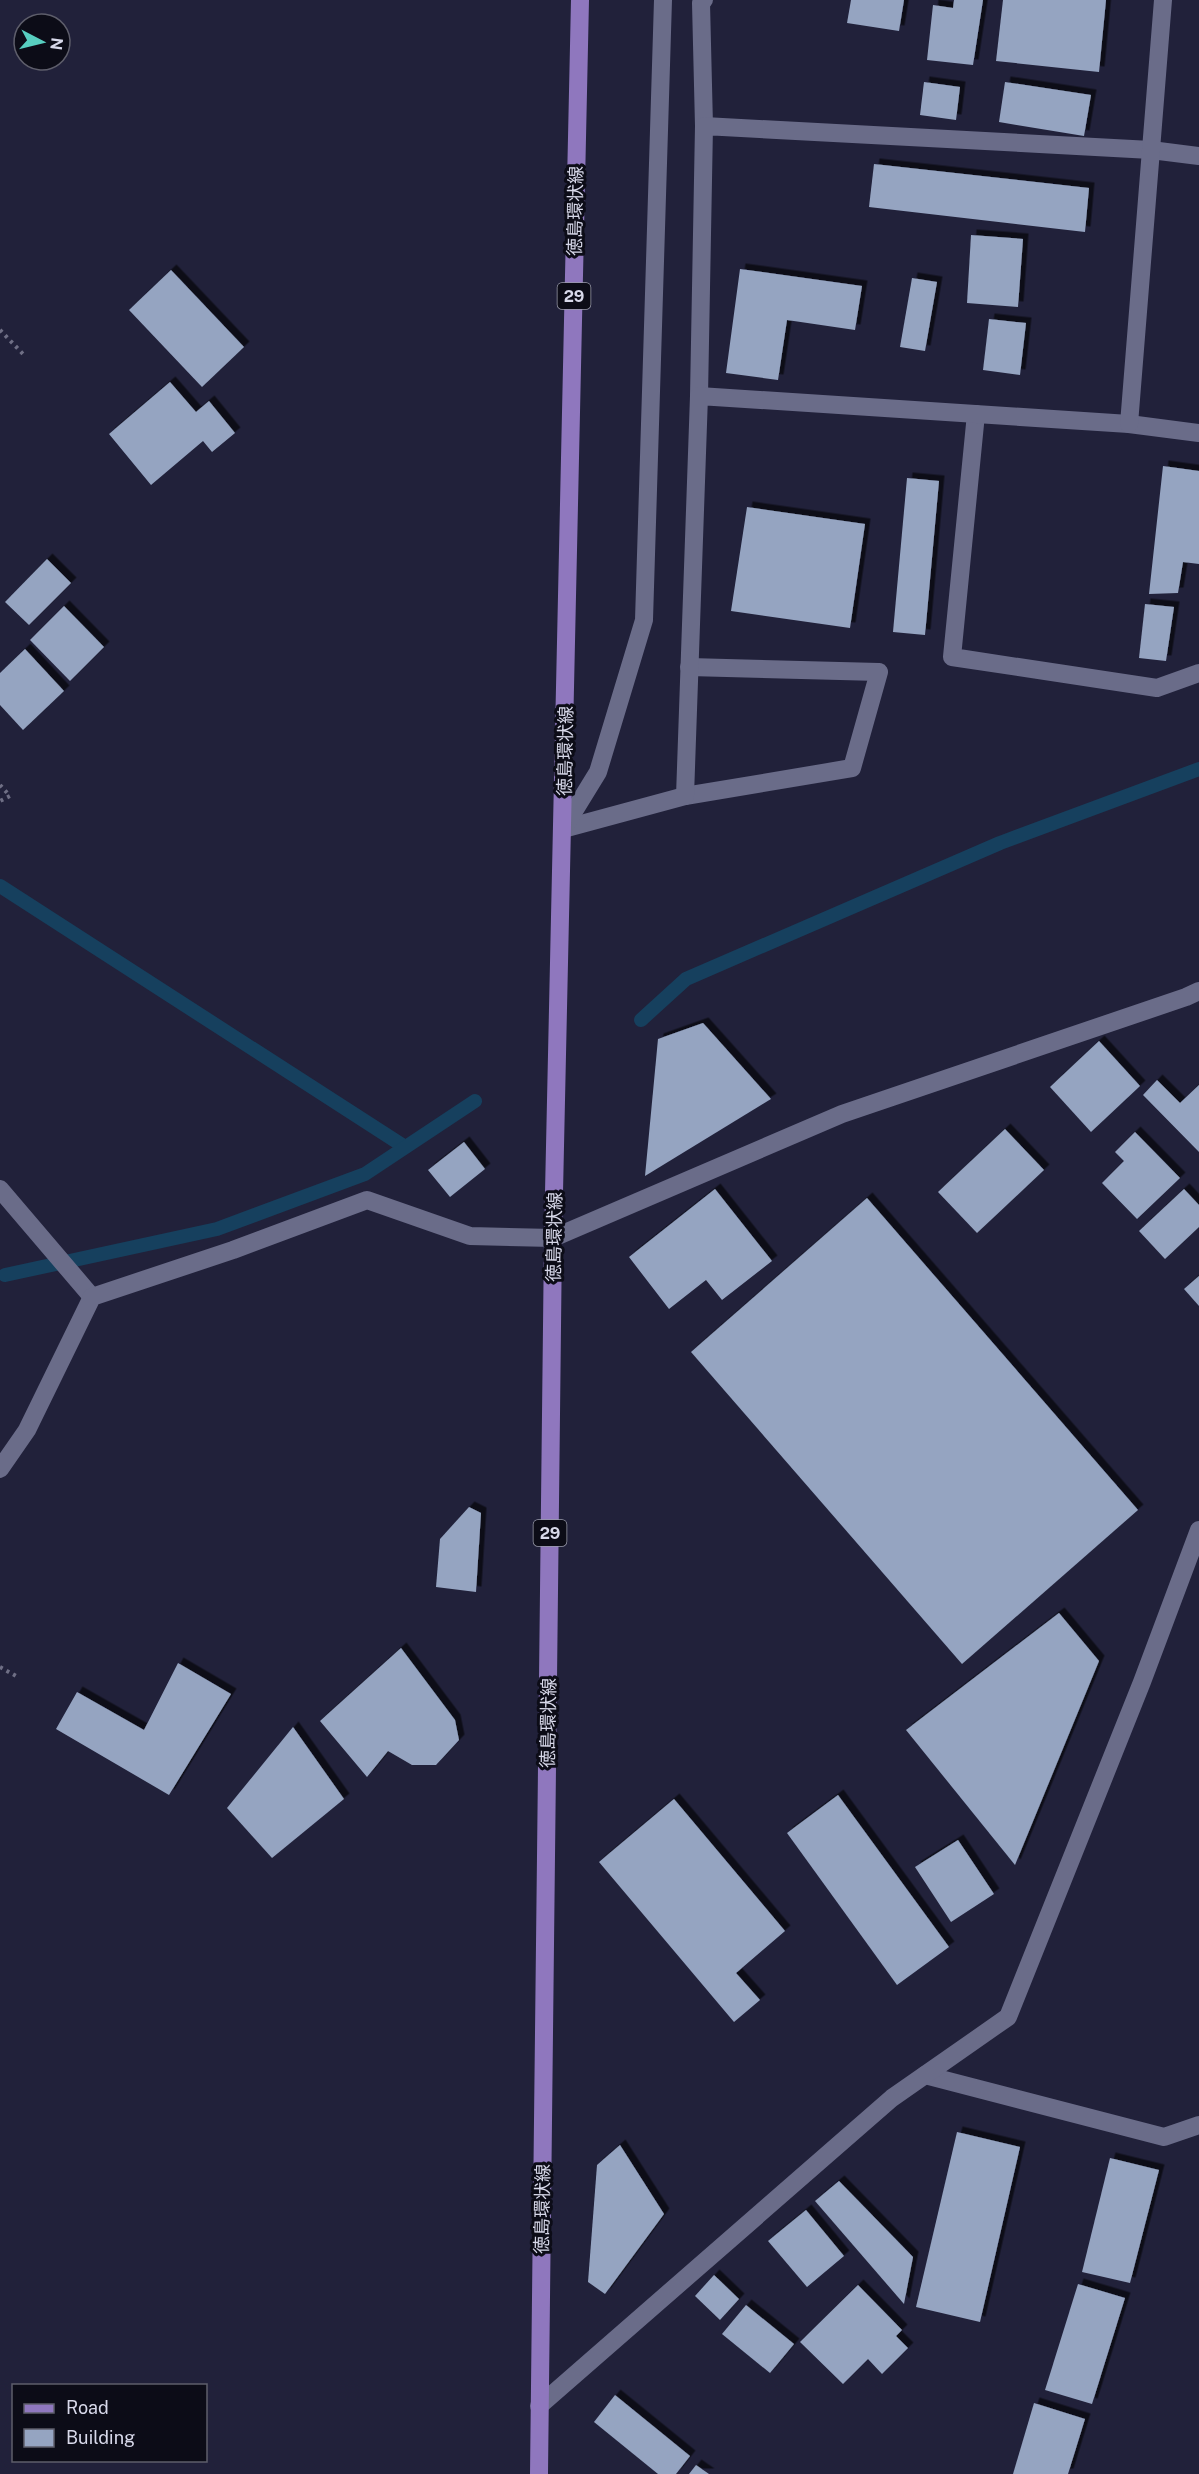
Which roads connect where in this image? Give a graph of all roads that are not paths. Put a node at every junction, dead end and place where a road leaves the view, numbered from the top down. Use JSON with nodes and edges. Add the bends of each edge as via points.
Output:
{"nodes":[{"id":1,"x":580,"y":0,"type":"edge"},
{"id":2,"x":663,"y":0,"type":"edge"},
{"id":3,"x":704,"y":0,"type":"edge"},
{"id":4,"x":1163,"y":0,"type":"edge"},
{"id":5,"x":704,"y":126,"type":"junction"},
{"id":6,"x":1151,"y":150,"type":"junction"},
{"id":7,"x":1199,"y":156,"type":"edge"},
{"id":8,"x":699,"y":396,"type":"junction"},
{"id":9,"x":976,"y":414,"type":"junction"},
{"id":10,"x":1128,"y":424,"type":"junction"},
{"id":11,"x":1199,"y":433,"type":"edge"},
{"id":12,"x":689,"y":667,"type":"junction"},
{"id":13,"x":1199,"y":673,"type":"edge"},
{"id":14,"x":685,"y":796,"type":"junction"},
{"id":15,"x":563,"y":829,"type":"junction"},
{"id":16,"x":1199,"y":990,"type":"edge"},
{"id":17,"x":0,"y":1189,"type":"edge"},
{"id":18,"x":554,"y":1238,"type":"junction"},
{"id":19,"x":92,"y":1297,"type":"junction"},
{"id":20,"x":0,"y":1469,"type":"edge"},
{"id":21,"x":1199,"y":1530,"type":"edge"},
{"id":22,"x":925,"y":2075,"type":"junction"},
{"id":23,"x":1199,"y":2125,"type":"edge"},
{"id":24,"x":539,"y":2406,"type":"junction"},
{"id":25,"x":539,"y":2474,"type":"edge"}],
"edges":[{"from":1,"to":15,"type":"main road","name":"徳島環状線","number":"29"},
{"from":2,"to":15,"type":"street","via":[[644,620],[598,772]]},
{"from":3,"to":5,"type":"street"},
{"from":4,"to":6,"type":"street"},
{"from":5,"to":6,"type":"street"},
{"from":5,"to":8,"type":"street"},
{"from":6,"to":7,"type":"street"},
{"from":6,"to":10,"type":"street"},
{"from":8,"to":9,"type":"street"},
{"from":8,"to":12,"type":"street"},
{"from":9,"to":10,"type":"street"},
{"from":9,"to":13,"type":"street","via":[[952,657],[1157,688]]},
{"from":10,"to":11,"type":"street"},
{"from":12,"to":14,"type":"street"},
{"from":12,"to":14,"type":"street","via":[[879,672],[852,768]]},
{"from":14,"to":15,"type":"street"},
{"from":15,"to":18,"type":"main road","name":"徳島環状線","number":"29"},
{"from":16,"to":18,"type":"street","via":[[842,1114]]},
{"from":17,"to":19,"type":"street"},
{"from":18,"to":19,"type":"street","via":[[470,1236],[367,1200]]},
{"from":18,"to":24,"type":"main road","name":"徳島環状線","number":"29"},
{"from":19,"to":20,"type":"street","via":[[27,1430]]},
{"from":21,"to":22,"type":"street","via":[[1008,2017]]},
{"from":22,"to":23,"type":"street","via":[[1164,2137]]},
{"from":22,"to":24,"type":"street","via":[[892,2098]]},
{"from":24,"to":25,"type":"main road","name":"徳島環状線","number":"29"}]}
